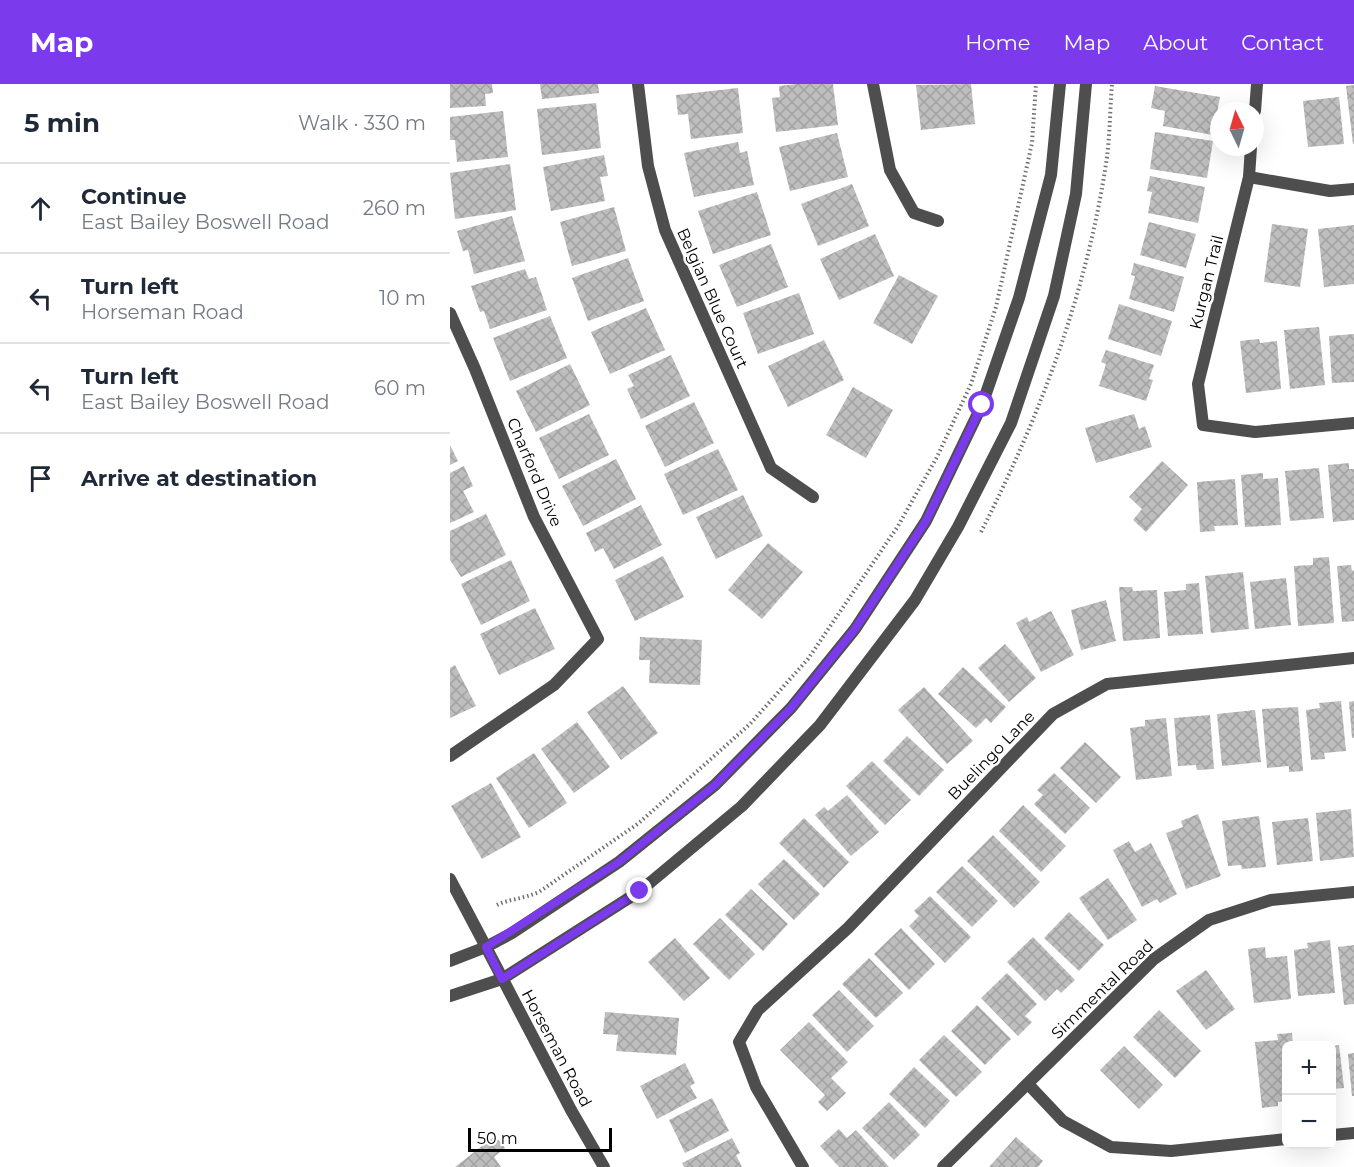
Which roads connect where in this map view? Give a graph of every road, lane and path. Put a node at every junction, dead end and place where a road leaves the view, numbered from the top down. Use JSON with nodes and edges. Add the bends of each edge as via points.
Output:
{"nodes":[{"id":1,"x":638,"y":84,"type":"edge"},
{"id":2,"x":873,"y":84,"type":"edge"},
{"id":3,"x":1036,"y":84,"type":"edge"},
{"id":4,"x":1060,"y":84,"type":"edge"},
{"id":5,"x":1086,"y":84,"type":"edge"},
{"id":6,"x":1257,"y":84,"type":"edge"},
{"id":7,"x":1255,"y":102,"type":"edge"},
{"id":8,"x":1250,"y":156,"type":"edge"},
{"id":9,"x":1249,"y":177,"type":"junction"},
{"id":10,"x":1354,"y":189,"type":"edge"},
{"id":11,"x":938,"y":221,"type":"dead end"},
{"id":12,"x":450,"y":313,"type":"edge"},
{"id":13,"x":1354,"y":423,"type":"edge"},
{"id":14,"x":813,"y":497,"type":"dead end"},
{"id":15,"x":1354,"y":658,"type":"edge"},
{"id":16,"x":450,"y":756,"type":"edge"},
{"id":17,"x":450,"y":879,"type":"edge"},
{"id":18,"x":1354,"y":892,"type":"edge"},
{"id":19,"x":497,"y":905,"type":"dead end"},
{"id":20,"x":486,"y":947,"type":"junction"},
{"id":21,"x":450,"y":961,"type":"edge"},
{"id":22,"x":502,"y":979,"type":"junction"},
{"id":23,"x":450,"y":996,"type":"edge"},
{"id":24,"x":1028,"y":1084,"type":"junction"},
{"id":25,"x":1354,"y":1132,"type":"edge"},
{"id":26,"x":1336,"y":1134,"type":"edge"},
{"id":27,"x":1282,"y":1140,"type":"edge"},
{"id":28,"x":604,"y":1167,"type":"edge"},
{"id":29,"x":803,"y":1167,"type":"edge"},
{"id":30,"x":943,"y":1167,"type":"edge"}],
"edges":[{"from":1,"to":14,"type":"street","name":"Belgian Blue Court","via":[[648,166],[665,230],[771,468]]},
{"from":2,"to":11,"type":"street","via":[[890,170],[914,213]]},
{"from":3,"to":19,"type":"path","via":[[1032,143],[1021,203],[996,308],[971,384],[938,457],[863,579],[808,659],[727,745],[639,823],[539,892]]},
{"from":4,"to":20,"type":"street","via":[[1051,175],[1019,298],[982,405],[926,521],[855,629],[791,708],[715,785],[619,862]]},
{"from":5,"to":22,"type":"street","via":[[1076,194],[1054,296],[1011,423],[915,600],[820,725],[742,806],[640,891]]},
{"from":6,"to":7,"type":"street"},
{"from":8,"to":9,"type":"street","name":"Kurgan Trail"},
{"from":9,"to":10,"type":"street","via":[[1330,191]]},
{"from":9,"to":13,"type":"street","name":"Kurgan Trail","via":[[1198,384],[1203,425],[1255,432]]},
{"from":12,"to":16,"type":"street","name":"Charford Drive","via":[[534,517],[598,639],[554,685]]},
{"from":15,"to":29,"type":"street","name":"Buelingo Lane","via":[[1107,684],[1053,714],[848,928],[758,1010],[739,1042],[756,1087]]},
{"from":17,"to":20,"type":"street","name":"Horseman Road"},
{"from":18,"to":24,"type":"street","name":"Simmental Road","via":[[1272,900],[1209,920],[1154,959]]},
{"from":20,"to":21,"type":"street"},
{"from":20,"to":22,"type":"street","name":"Horseman Road"},
{"from":22,"to":23,"type":"street"},
{"from":22,"to":28,"type":"street","name":"Horseman Road"},
{"from":24,"to":27,"type":"street","via":[[1063,1120],[1111,1147],[1171,1151]]},
{"from":24,"to":30,"type":"street","name":"Simmental Road"},
{"from":25,"to":26,"type":"street"}]}
